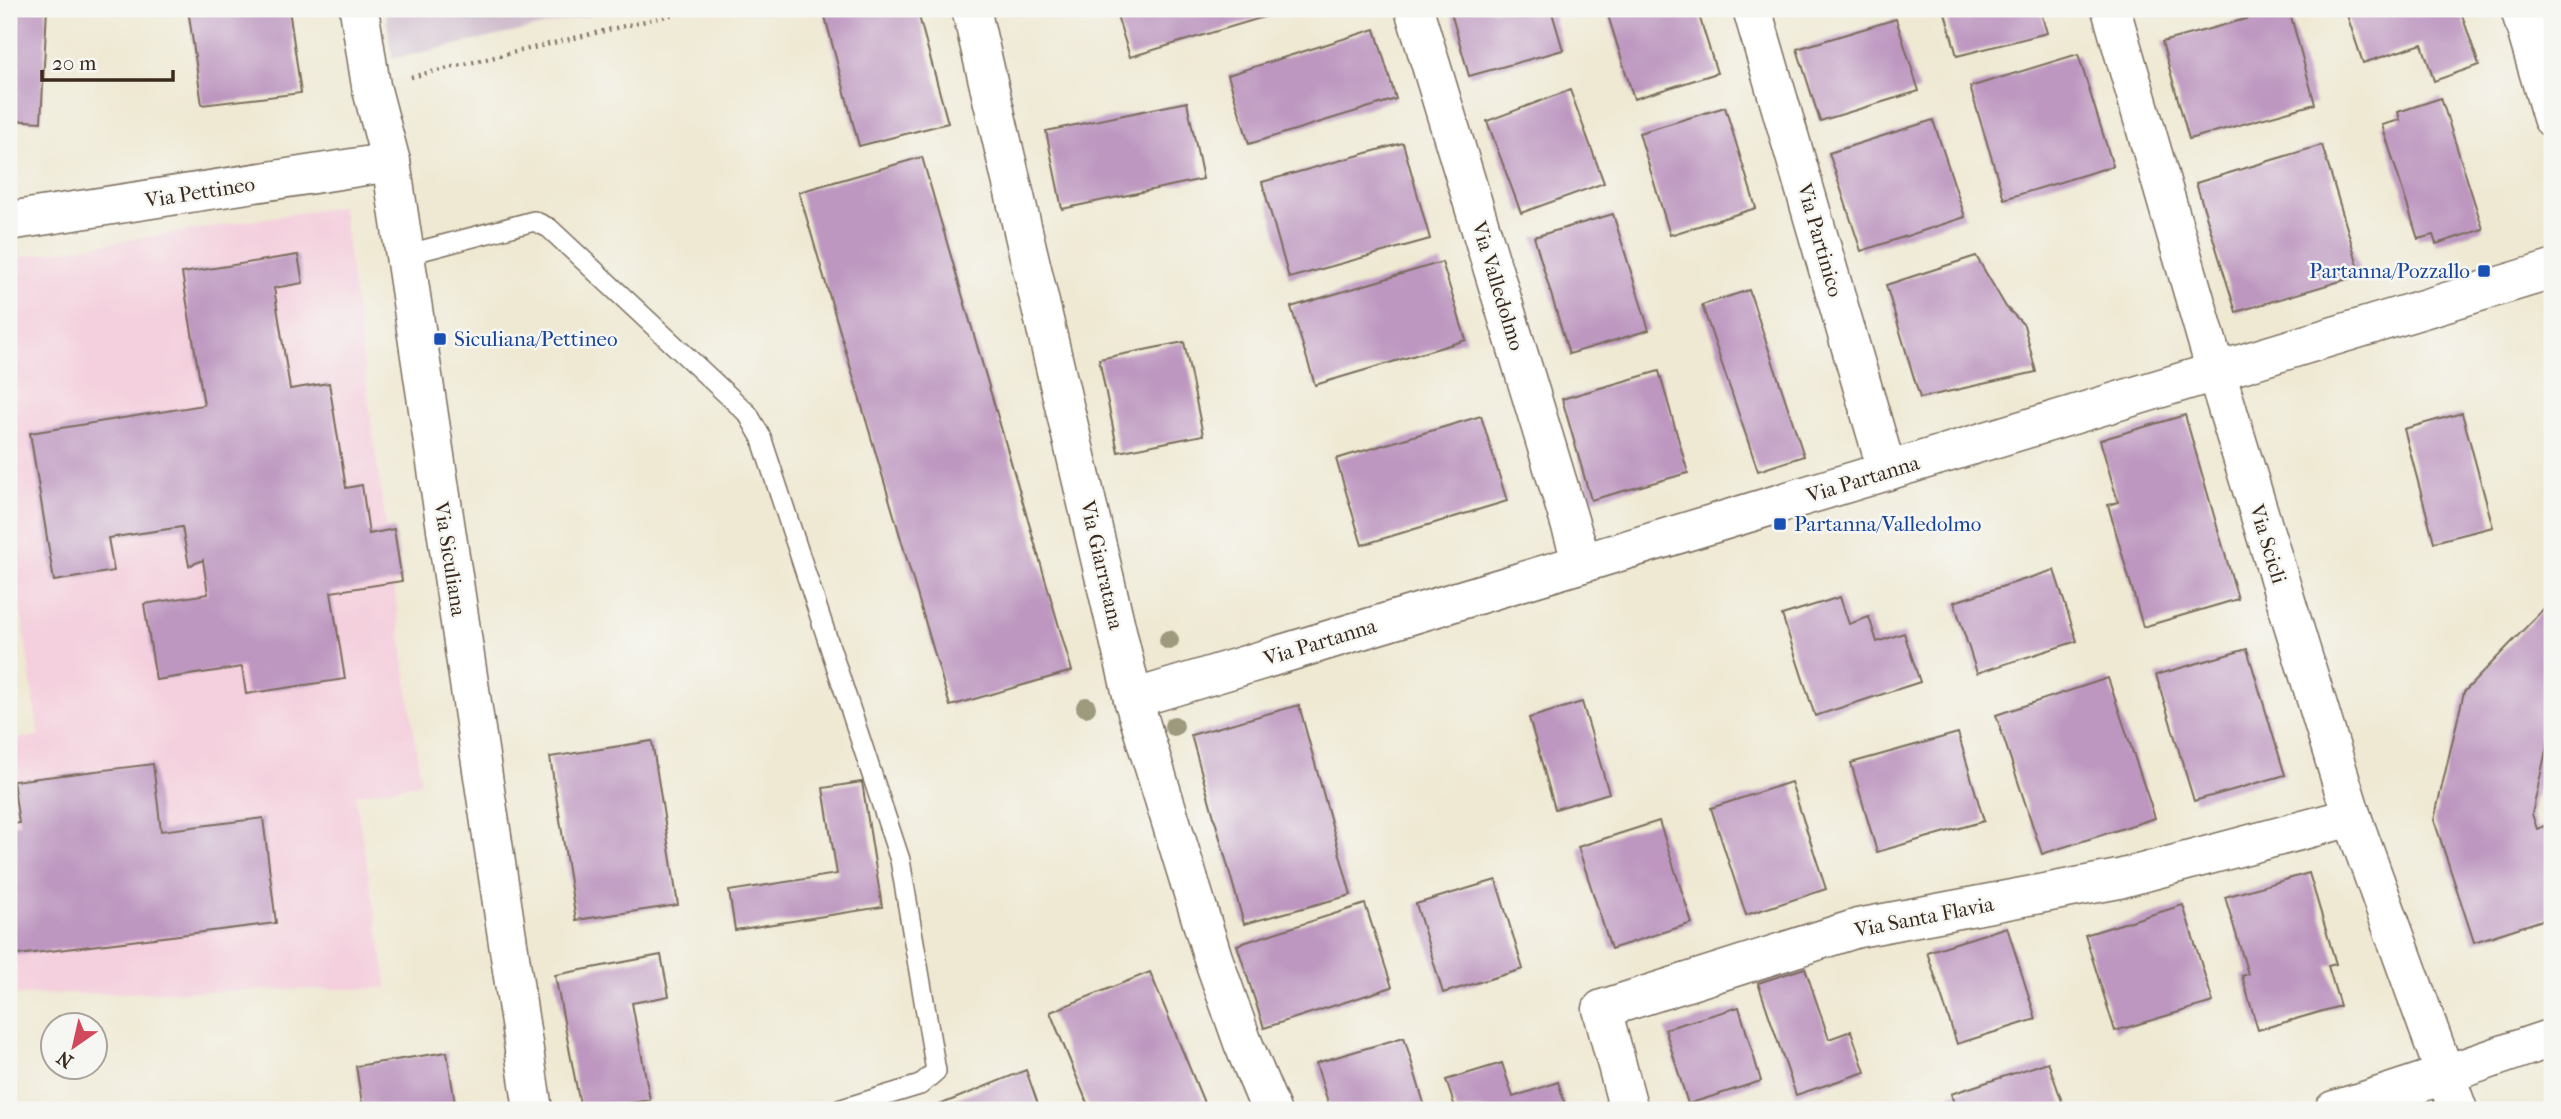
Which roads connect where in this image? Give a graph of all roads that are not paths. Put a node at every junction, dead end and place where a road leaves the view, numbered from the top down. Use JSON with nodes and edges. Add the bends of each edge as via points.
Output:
{"nodes":[{"id":1,"x":359,"y":9,"type":"edge"},
{"id":2,"x":971,"y":9,"type":"edge"},
{"id":3,"x":1415,"y":9,"type":"edge"},
{"id":4,"x":1752,"y":9,"type":"edge"},
{"id":5,"x":2111,"y":9,"type":"edge"},
{"id":6,"x":2520,"y":9,"type":"edge"},
{"id":7,"x":2552,"y":118,"type":"edge"},
{"id":8,"x":391,"y":162,"type":"junction"},
{"id":9,"x":9,"y":221,"type":"edge"},
{"id":10,"x":405,"y":255,"type":"junction"},
{"id":11,"x":2552,"y":270,"type":"edge"},
{"id":12,"x":2216,"y":372,"type":"junction"},
{"id":13,"x":1887,"y":471,"type":"junction"},
{"id":14,"x":1582,"y":562,"type":"junction"},
{"id":15,"x":1133,"y":699,"type":"junction"},
{"id":16,"x":2352,"y":817,"type":"junction"},
{"id":17,"x":2552,"y":1038,"type":"edge"},
{"id":18,"x":2443,"y":1073,"type":"junction"},
{"id":19,"x":533,"y":1110,"type":"edge"},
{"id":20,"x":838,"y":1110,"type":"edge"},
{"id":21,"x":1271,"y":1110,"type":"edge"},
{"id":22,"x":1629,"y":1110,"type":"edge"},
{"id":23,"x":2334,"y":1110,"type":"edge"},
{"id":24,"x":2458,"y":1110,"type":"edge"}],
"edges":[{"from":1,"to":8,"type":"street","name":"Via Siculiana","via":[[371,86]]},
{"from":2,"to":15,"type":"street","name":"Via Giarratana"},
{"from":3,"to":14,"type":"street","name":"Via Valledolmo"},
{"from":4,"to":13,"type":"street","name":"Via Partinico"},
{"from":5,"to":12,"type":"street","name":"Via Scicli"},
{"from":6,"to":7,"type":"street"},
{"from":8,"to":9,"type":"street","name":"Via Pettineo"},
{"from":8,"to":10,"type":"street","name":"Via Siculiana"},
{"from":10,"to":19,"type":"street","name":"Via Siculiana"},
{"from":10,"to":20,"type":"lane","via":[[534,220],[549,228],[748,414],[761,437],[900,860],[936,1071],[920,1086]]},
{"from":11,"to":12,"type":"street","name":"Via Partanna"},
{"from":12,"to":13,"type":"street","name":"Via Partanna"},
{"from":12,"to":16,"type":"street","name":"Via Scicli"},
{"from":13,"to":14,"type":"street","name":"Via Partanna"},
{"from":14,"to":15,"type":"street","name":"Via Partanna"},
{"from":15,"to":21,"type":"street","name":"Via Giarratana","via":[[1213,958]]},
{"from":16,"to":18,"type":"street","name":"Via Scicli"},
{"from":16,"to":22,"type":"street","name":"Via Santa Flavia","via":[[2119,879],[1858,928],[1602,1009]]},
{"from":17,"to":18,"type":"street"},
{"from":18,"to":23,"type":"street"},
{"from":18,"to":24,"type":"street","name":"Via Scicli"}]}
